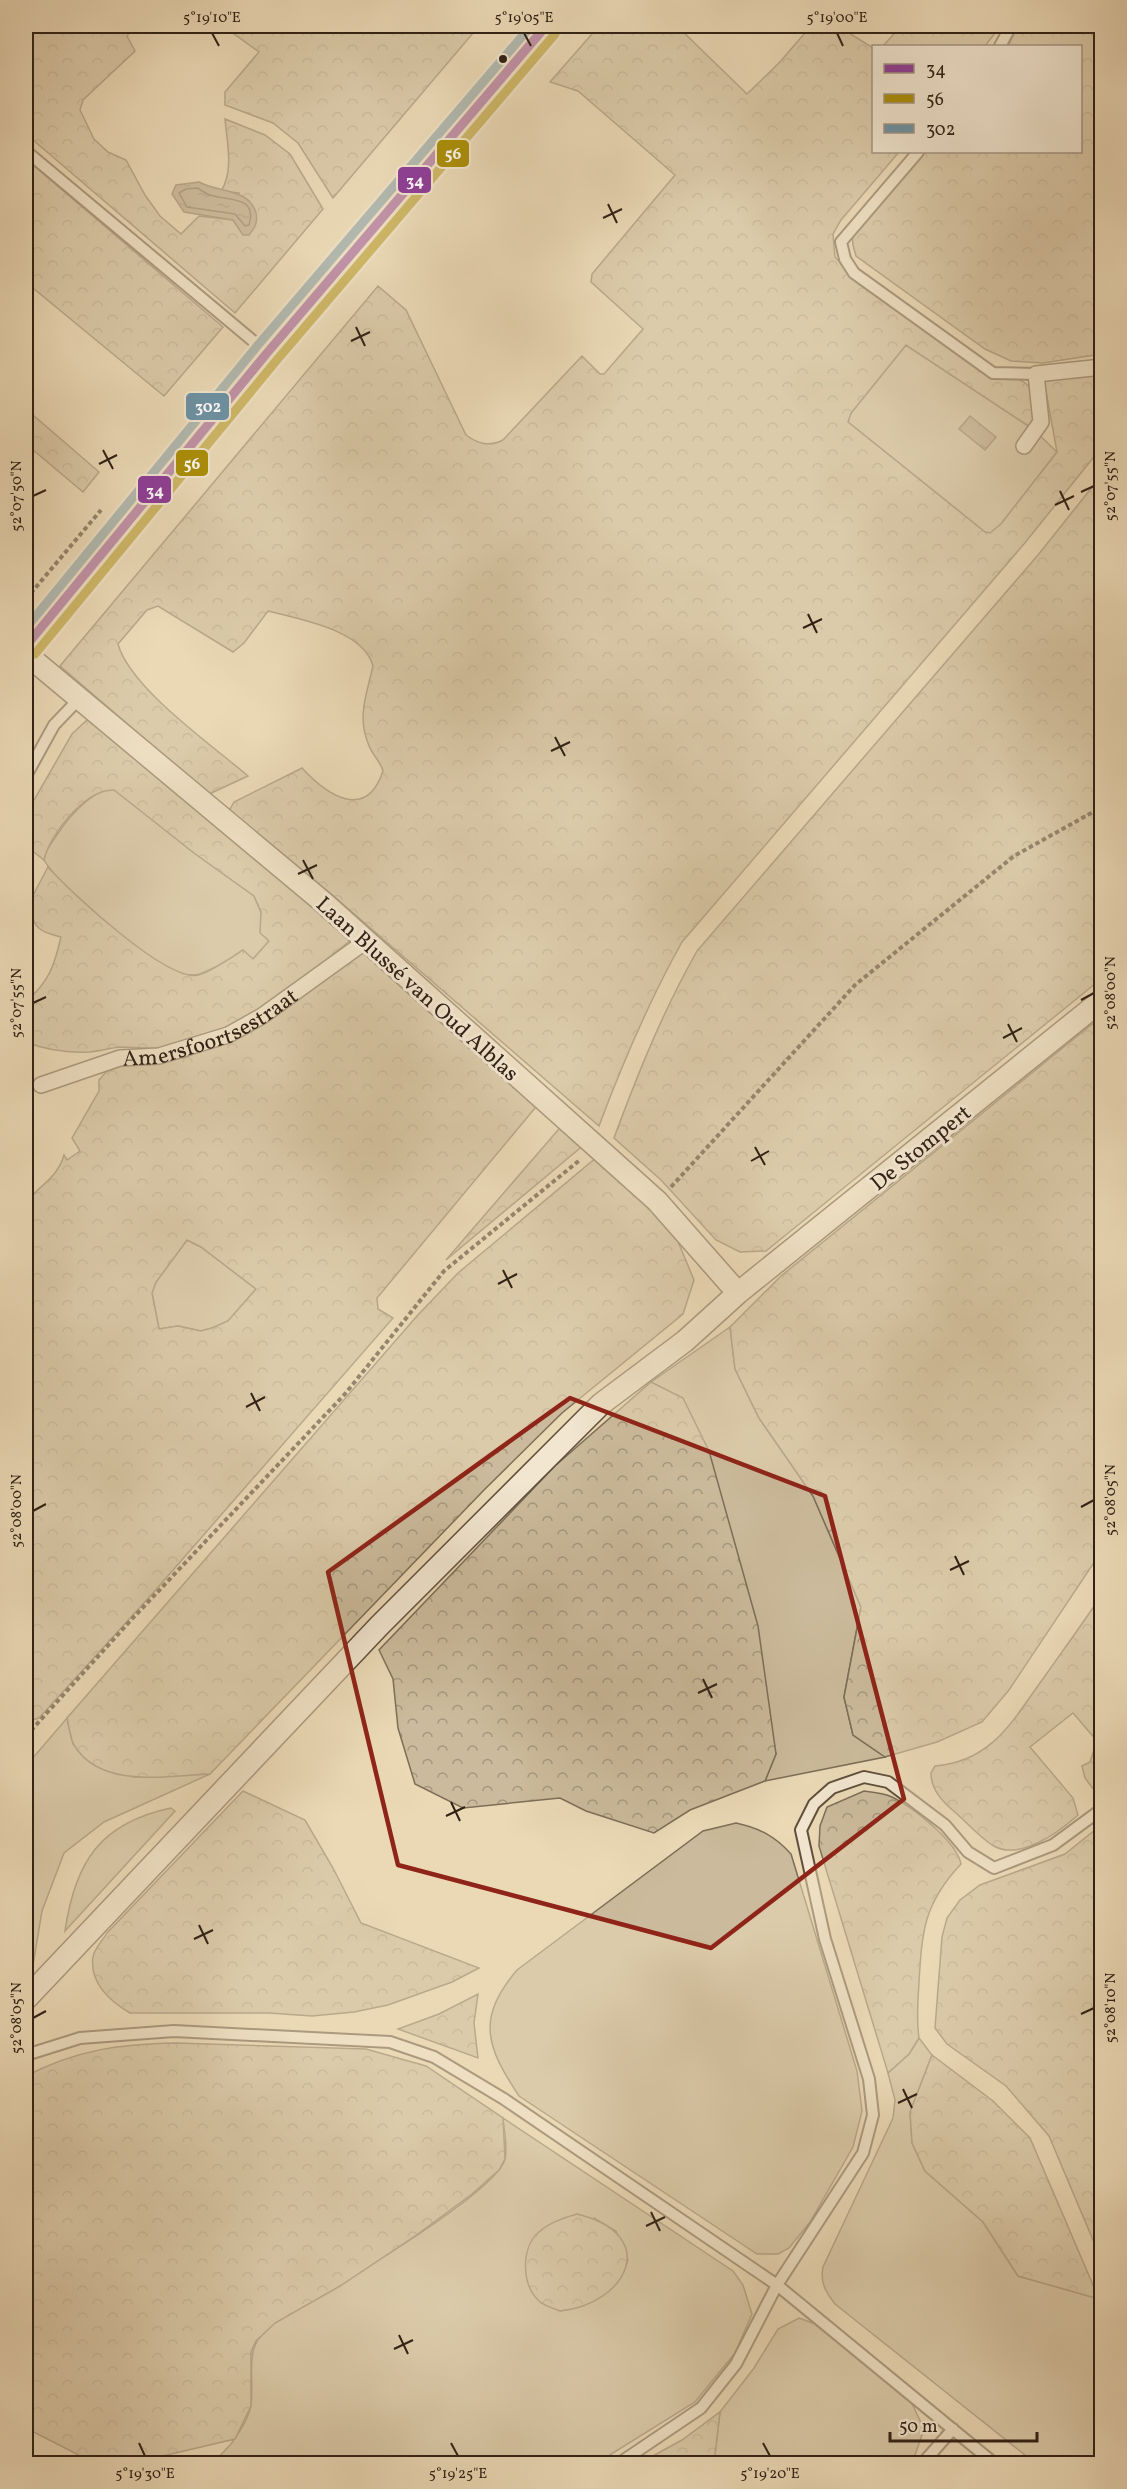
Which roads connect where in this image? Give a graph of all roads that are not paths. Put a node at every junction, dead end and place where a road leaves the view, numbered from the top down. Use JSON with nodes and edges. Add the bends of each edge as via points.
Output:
{"nodes":[{"id":1,"x":546,"y":26,"type":"edge"},
{"id":2,"x":1011,"y":26,"type":"edge"},
{"id":3,"x":1001,"y":45,"type":"edge"},
{"id":4,"x":26,"y":152,"type":"edge"},
{"id":5,"x":917,"y":153,"type":"edge"},
{"id":6,"x":267,"y":353,"type":"junction"},
{"id":7,"x":1101,"y":367,"type":"edge"},
{"id":8,"x":1036,"y":374,"type":"junction"},
{"id":9,"x":1024,"y":446,"type":"dead end"},
{"id":10,"x":27,"y":643,"type":"edge"},
{"id":11,"x":79,"y":699,"type":"junction"},
{"id":12,"x":26,"y":776,"type":"edge"},
{"id":13,"x":366,"y":941,"type":"junction"},
{"id":14,"x":1101,"y":1000,"type":"edge"},
{"id":15,"x":41,"y":1085,"type":"dead end"},
{"id":16,"x":738,"y":1293,"type":"junction"},
{"id":17,"x":1101,"y":1809,"type":"edge"},
{"id":18,"x":26,"y":1999,"type":"edge"},
{"id":19,"x":26,"y":2055,"type":"edge"},
{"id":20,"x":777,"y":2285,"type":"junction"},
{"id":21,"x":953,"y":2429,"type":"junction"},
{"id":22,"x":618,"y":2463,"type":"edge"},
{"id":23,"x":922,"y":2463,"type":"edge"},
{"id":24,"x":995,"y":2463,"type":"edge"}],
"edges":[{"from":1,"to":6,"type":"main road"},
{"from":2,"to":3,"type":"lane"},
{"from":4,"to":6,"type":"lane"},
{"from":5,"to":8,"type":"lane","via":[[841,242],[845,259],[854,273],[993,373]]},
{"from":6,"to":10,"type":"main road"},
{"from":7,"to":8,"type":"street"},
{"from":8,"to":9,"type":"street","via":[[1041,422]]},
{"from":10,"to":11,"type":"street","name":"Laan Blussé van Oud Alblas"},
{"from":11,"to":12,"type":"lane","via":[[54,725]]},
{"from":11,"to":13,"type":"street","name":"Laan Blussé van Oud Alblas"},
{"from":13,"to":15,"type":"street","name":"Amersfoortsestraat","via":[[262,1016],[228,1035],[159,1056],[120,1058]]},
{"from":13,"to":16,"type":"street","name":"Laan Blussé van Oud Alblas","via":[[657,1201]]},
{"from":14,"to":16,"type":"street","name":"De Stompert"},
{"from":16,"to":18,"type":"street","name":"De Stompert","via":[[685,1341],[601,1404],[379,1626]]},
{"from":17,"to":20,"type":"lane","via":[[1053,1845],[994,1868],[968,1852],[945,1825],[888,1782],[864,1777],[832,1788],[814,1804],[801,1830],[825,1939],[869,2079],[873,2115],[863,2153]]},
{"from":19,"to":20,"type":"lane","via":[[80,2038],[174,2031],[390,2042],[434,2057],[504,2099]]},
{"from":20,"to":21,"type":"lane"},
{"from":20,"to":22,"type":"lane","via":[[736,2364],[701,2408]]},
{"from":21,"to":23,"type":"lane"},
{"from":21,"to":24,"type":"lane"}]}
